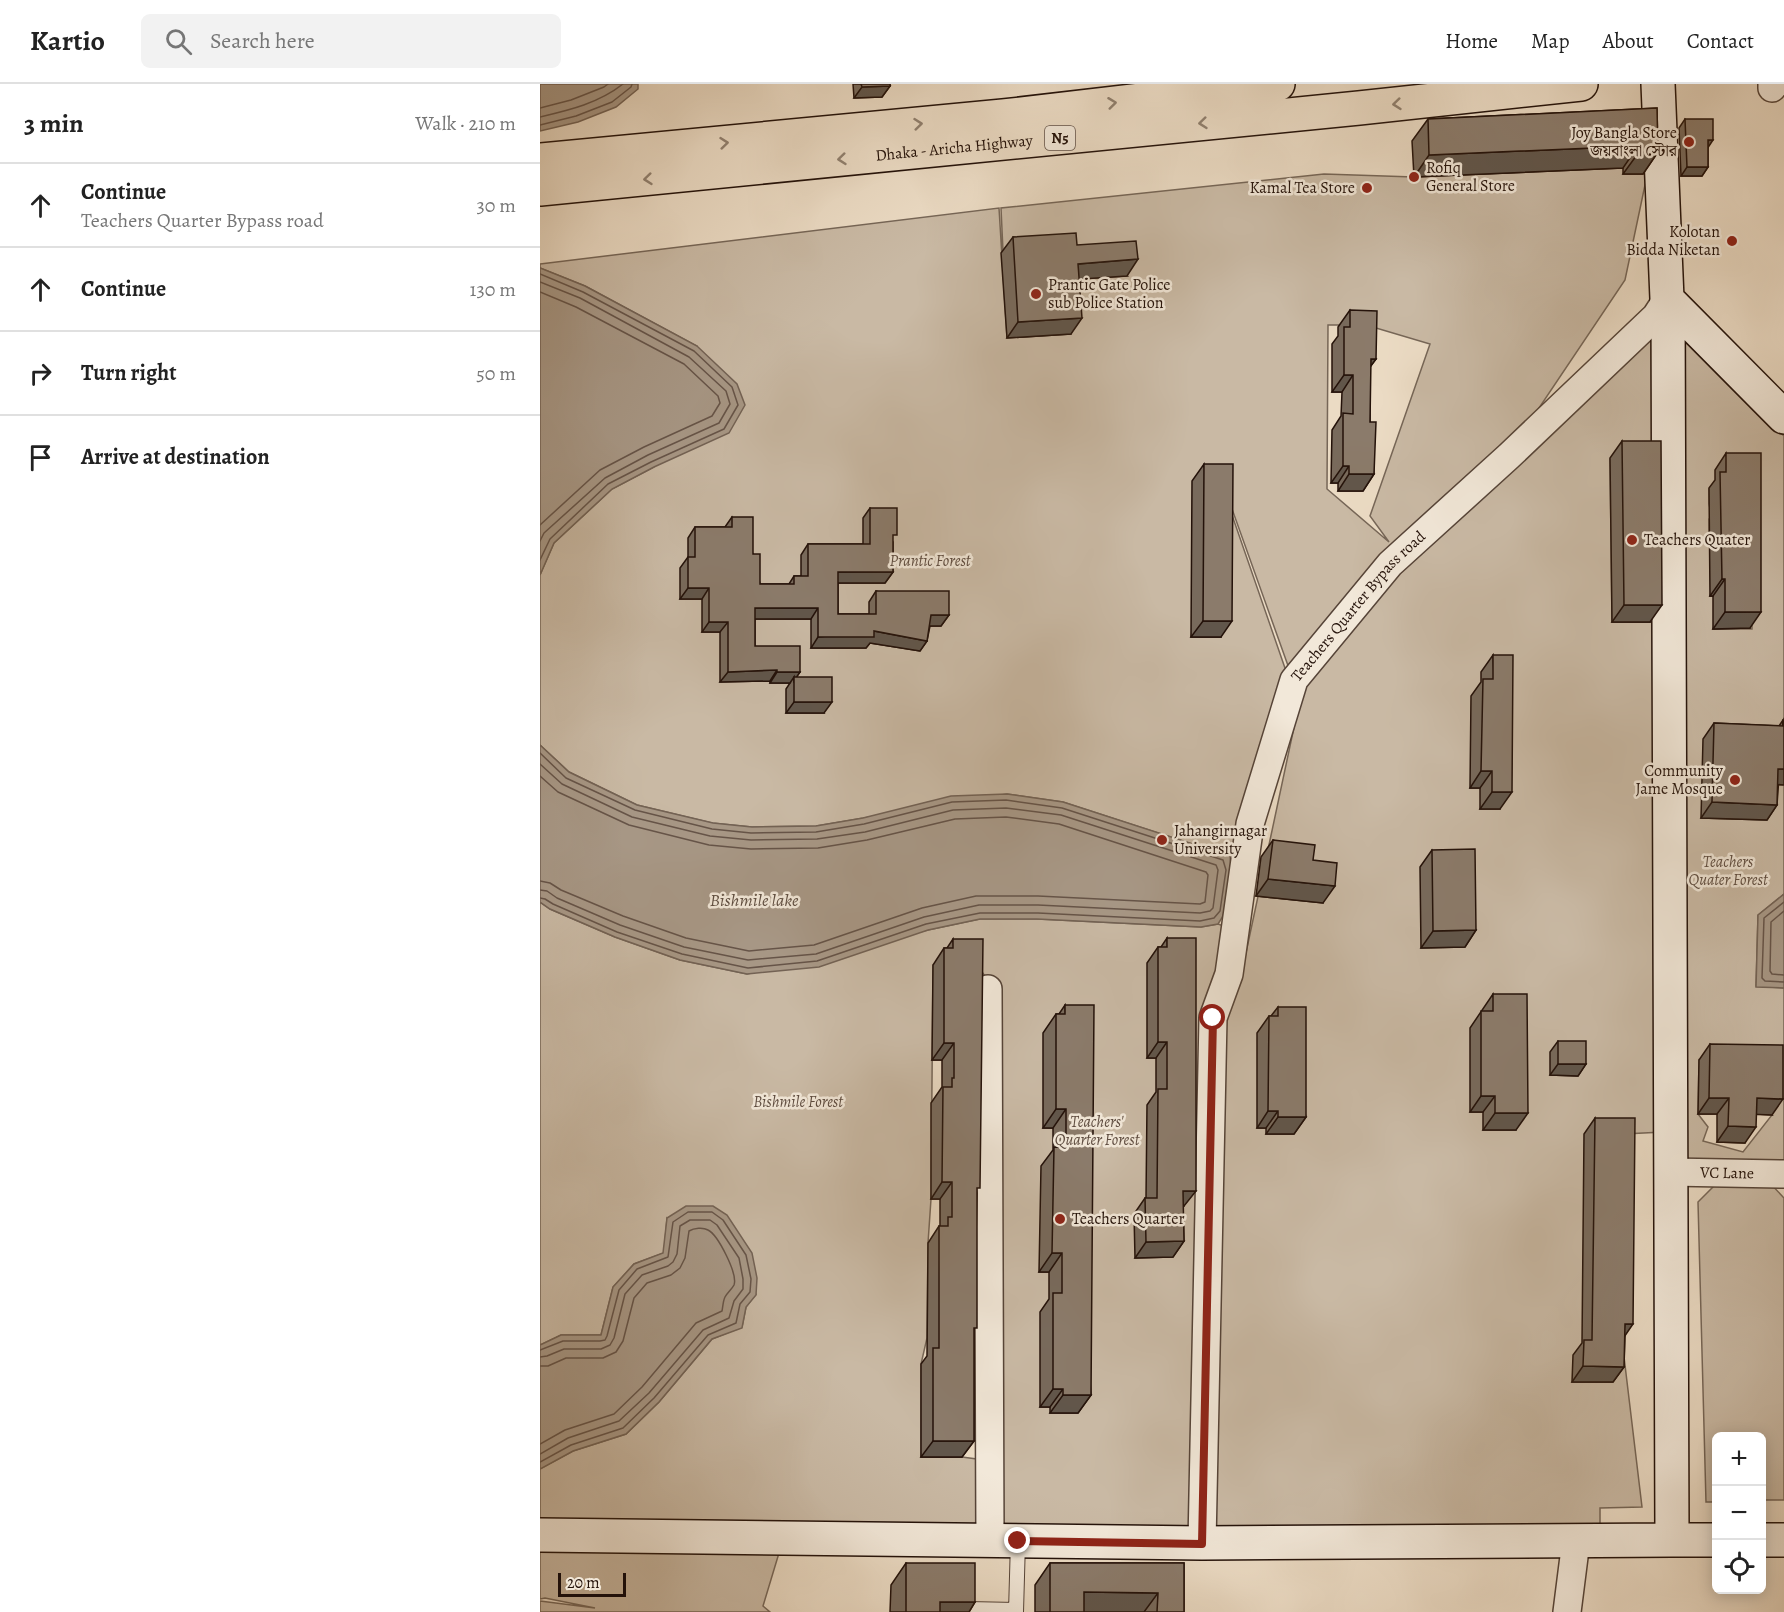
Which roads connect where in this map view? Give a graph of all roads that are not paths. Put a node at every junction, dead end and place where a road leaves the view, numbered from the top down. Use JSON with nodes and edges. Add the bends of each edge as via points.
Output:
{"nodes":[{"id":1,"x":1278,"y":84,"type":"edge"},
{"id":2,"x":1581,"y":84,"type":"edge"},
{"id":3,"x":1658,"y":84,"type":"edge"},
{"id":4,"x":540,"y":160,"type":"edge"},
{"id":5,"x":540,"y":189,"type":"edge"},
{"id":6,"x":1666,"y":298,"type":"junction"},
{"id":7,"x":1784,"y":417,"type":"edge"},
{"id":8,"x":988,"y":989,"type":"dead end"},
{"id":9,"x":1670,"y":1172,"type":"junction"},
{"id":10,"x":1784,"y":1174,"type":"edge"},
{"id":11,"x":540,"y":1535,"type":"edge"},
{"id":12,"x":1672,"y":1540,"type":"junction"},
{"id":13,"x":1712,"y":1540,"type":"edge"},
{"id":14,"x":1766,"y":1540,"type":"edge"},
{"id":15,"x":1784,"y":1540,"type":"edge"},
{"id":16,"x":1004,"y":1541,"type":"junction"},
{"id":17,"x":1576,"y":1541,"type":"junction"},
{"id":18,"x":1202,"y":1544,"type":"junction"},
{"id":19,"x":968,"y":1609,"type":"edge"},
{"id":20,"x":1016,"y":1611,"type":"edge"},
{"id":21,"x":1567,"y":1612,"type":"edge"}],
"edges":[{"from":4,"to":1,"type":"highway","name":"Dhaka - Aricha Highway","number":"N5","one_way":true,"via":[[1003,116]]},
{"from":2,"to":5,"type":"highway","name":"Dhaka - Aricha Highway","number":"N5","one_way":true},
{"from":3,"to":6,"type":"street"},
{"from":6,"to":7,"type":"street"},
{"from":6,"to":9,"type":"street"},
{"from":6,"to":18,"type":"street","name":"Teachers Quarter Bypass road","via":[[1656,316],[1390,564],[1294,680],[1250,824],[1229,974],[1213,1018]]},
{"from":8,"to":16,"type":"street"},
{"from":9,"to":10,"type":"street","name":"VC Lane"},
{"from":9,"to":12,"type":"street"},
{"from":11,"to":16,"type":"street"},
{"from":12,"to":13,"type":"street"},
{"from":12,"to":17,"type":"street"},
{"from":14,"to":15,"type":"street"},
{"from":16,"to":18,"type":"street"},
{"from":16,"to":20,"type":"lane"},
{"from":17,"to":18,"type":"street"},
{"from":17,"to":21,"type":"street"},
{"from":19,"to":20,"type":"lane"}]}
